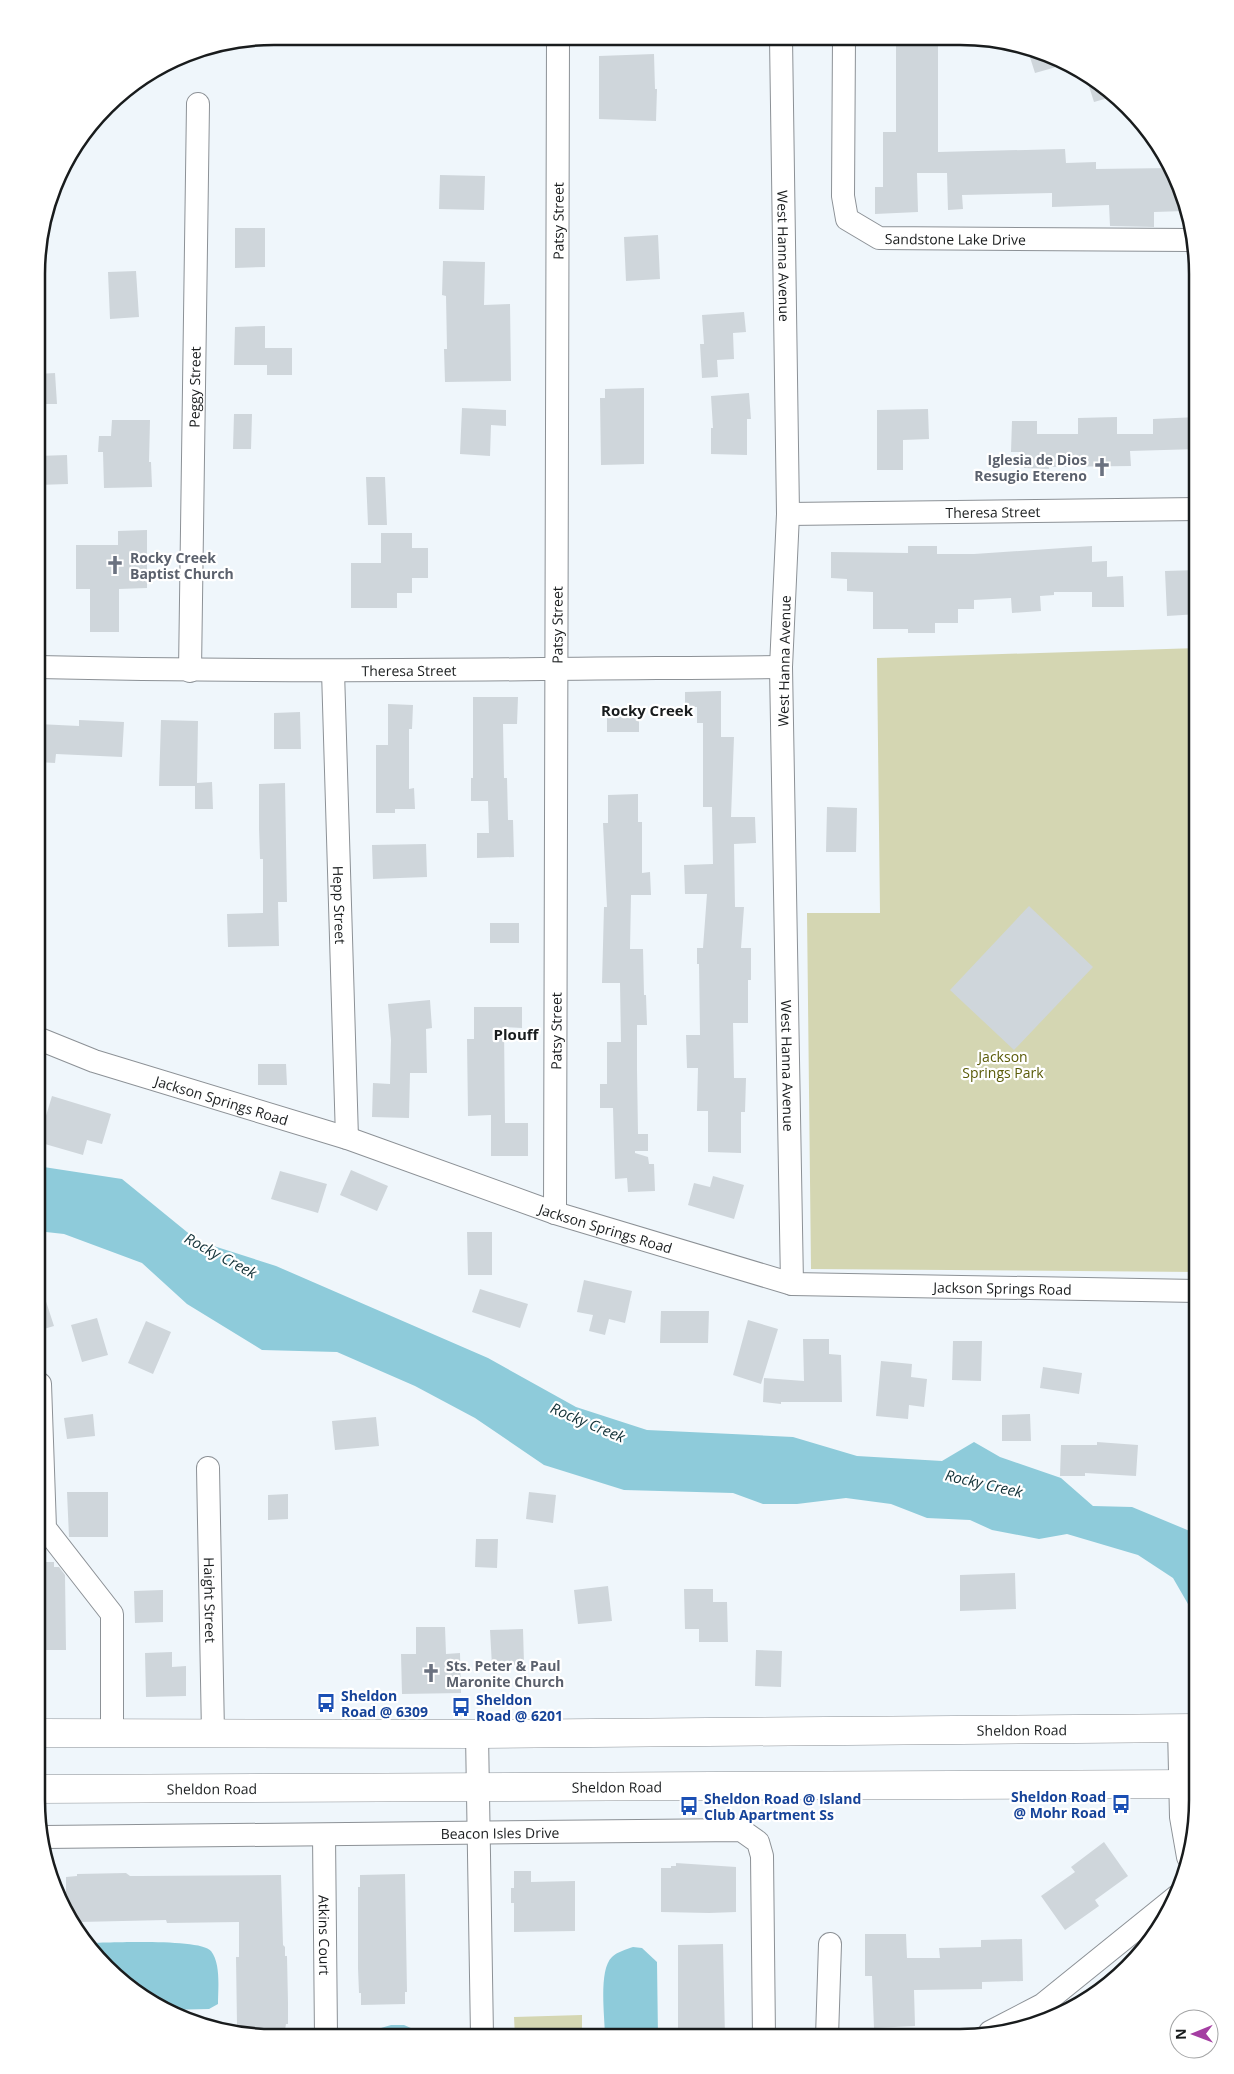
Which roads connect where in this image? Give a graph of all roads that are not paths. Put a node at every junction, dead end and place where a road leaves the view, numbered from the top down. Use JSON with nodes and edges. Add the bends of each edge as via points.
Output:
{"nodes":[{"id":1,"x":558,"y":45,"type":"edge"},
{"id":2,"x":781,"y":45,"type":"edge"},
{"id":3,"x":844,"y":45,"type":"edge"},
{"id":4,"x":198,"y":104,"type":"dead end"},
{"id":5,"x":1186,"y":240,"type":"edge"},
{"id":6,"x":1189,"y":509,"type":"edge"},
{"id":7,"x":788,"y":514,"type":"junction"},
{"id":8,"x":45,"y":667,"type":"edge"},
{"id":9,"x":781,"y":667,"type":"junction"},
{"id":10,"x":556,"y":669,"type":"junction"},
{"id":11,"x":190,"y":671,"type":"junction"},
{"id":12,"x":333,"y":671,"type":"junction"},
{"id":13,"x":45,"y":1041,"type":"edge"},
{"id":14,"x":347,"y":1138,"type":"junction"},
{"id":15,"x":555,"y":1213,"type":"junction"},
{"id":16,"x":792,"y":1284,"type":"junction"},
{"id":17,"x":1189,"y":1291,"type":"edge"},
{"id":18,"x":208,"y":1468,"type":"dead end"},
{"id":19,"x":45,"y":1528,"type":"edge"},
{"id":20,"x":1188,"y":1728,"type":"edge"},
{"id":21,"x":112,"y":1732,"type":"junction"},
{"id":22,"x":45,"y":1733,"type":"edge"},
{"id":23,"x":213,"y":1733,"type":"junction"},
{"id":24,"x":477,"y":1734,"type":"junction"},
{"id":25,"x":1189,"y":1783,"type":"edge"},
{"id":26,"x":478,"y":1788,"type":"junction"},
{"id":27,"x":45,"y":1789,"type":"edge"},
{"id":28,"x":478,"y":1833,"type":"junction"},
{"id":29,"x":324,"y":1835,"type":"junction"},
{"id":30,"x":48,"y":1837,"type":"edge"},
{"id":31,"x":1185,"y":1842,"type":"edge"},
{"id":32,"x":1160,"y":1911,"type":"edge"},
{"id":33,"x":830,"y":1944,"type":"dead end"},
{"id":34,"x":1046,"y":2012,"type":"edge"},
{"id":35,"x":1026,"y":2019,"type":"edge"},
{"id":36,"x":326,"y":2029,"type":"edge"},
{"id":37,"x":482,"y":2029,"type":"edge"},
{"id":38,"x":764,"y":2029,"type":"edge"},
{"id":39,"x":827,"y":2029,"type":"edge"}],
"edges":[{"from":1,"to":10,"type":"street","name":"Patsy Street"},
{"from":2,"to":7,"type":"street","name":"West Hanna Avenue"},
{"from":3,"to":5,"type":"street","name":"Sandstone Lake Drive","via":[[845,211],[847,219],[879,238]]},
{"from":4,"to":11,"type":"street","name":"Peggy Street"},
{"from":6,"to":7,"type":"street","name":"Theresa Street"},
{"from":7,"to":9,"type":"street","name":"West Hanna Avenue"},
{"from":8,"to":11,"type":"street","name":"Theresa Street"},
{"from":9,"to":10,"type":"street","name":"Theresa Street"},
{"from":9,"to":16,"type":"street","name":"West Hanna Avenue"},
{"from":10,"to":12,"type":"street","name":"Theresa Street"},
{"from":10,"to":15,"type":"street","name":"Patsy Street"},
{"from":11,"to":12,"type":"street","name":"Theresa Street"},
{"from":12,"to":14,"type":"street","name":"Hepp Street"},
{"from":13,"to":14,"type":"street","name":"Jackson Springs Road","via":[[94,1061]]},
{"from":14,"to":15,"type":"street","name":"Jackson Springs Road"},
{"from":15,"to":16,"type":"street","name":"Jackson Springs Road"},
{"from":16,"to":17,"type":"street","name":"Jackson Springs Road"},
{"from":18,"to":23,"type":"street","name":"Haight Street"},
{"from":19,"to":21,"type":"street","via":[[112,1614]]},
{"from":20,"to":24,"type":"main road","name":"Sheldon Road"},
{"from":20,"to":25,"type":"street"},
{"from":21,"to":22,"type":"main road","name":"Sheldon Road"},
{"from":21,"to":23,"type":"main road","name":"Sheldon Road"},
{"from":23,"to":24,"type":"main road","name":"Sheldon Road"},
{"from":24,"to":26,"type":"street"},
{"from":25,"to":26,"type":"main road","name":"Sheldon Road"},
{"from":25,"to":31,"type":"street","via":[[1181,1817]]},
{"from":26,"to":27,"type":"main road","name":"Sheldon Road"},
{"from":26,"to":28,"type":"street"},
{"from":28,"to":29,"type":"street","name":"Beacon Isles Drive"},
{"from":28,"to":37,"type":"street"},
{"from":28,"to":38,"type":"street","name":"Beacon Isles Drive","via":[[741,1830],[758,1842],[762,1856]]},
{"from":29,"to":30,"type":"street","name":"Beacon Isles Drive"},
{"from":29,"to":36,"type":"street","name":"Atkins Court"},
{"from":32,"to":34,"type":"street"},
{"from":33,"to":39,"type":"street"},
{"from":34,"to":35,"type":"street"}]}
